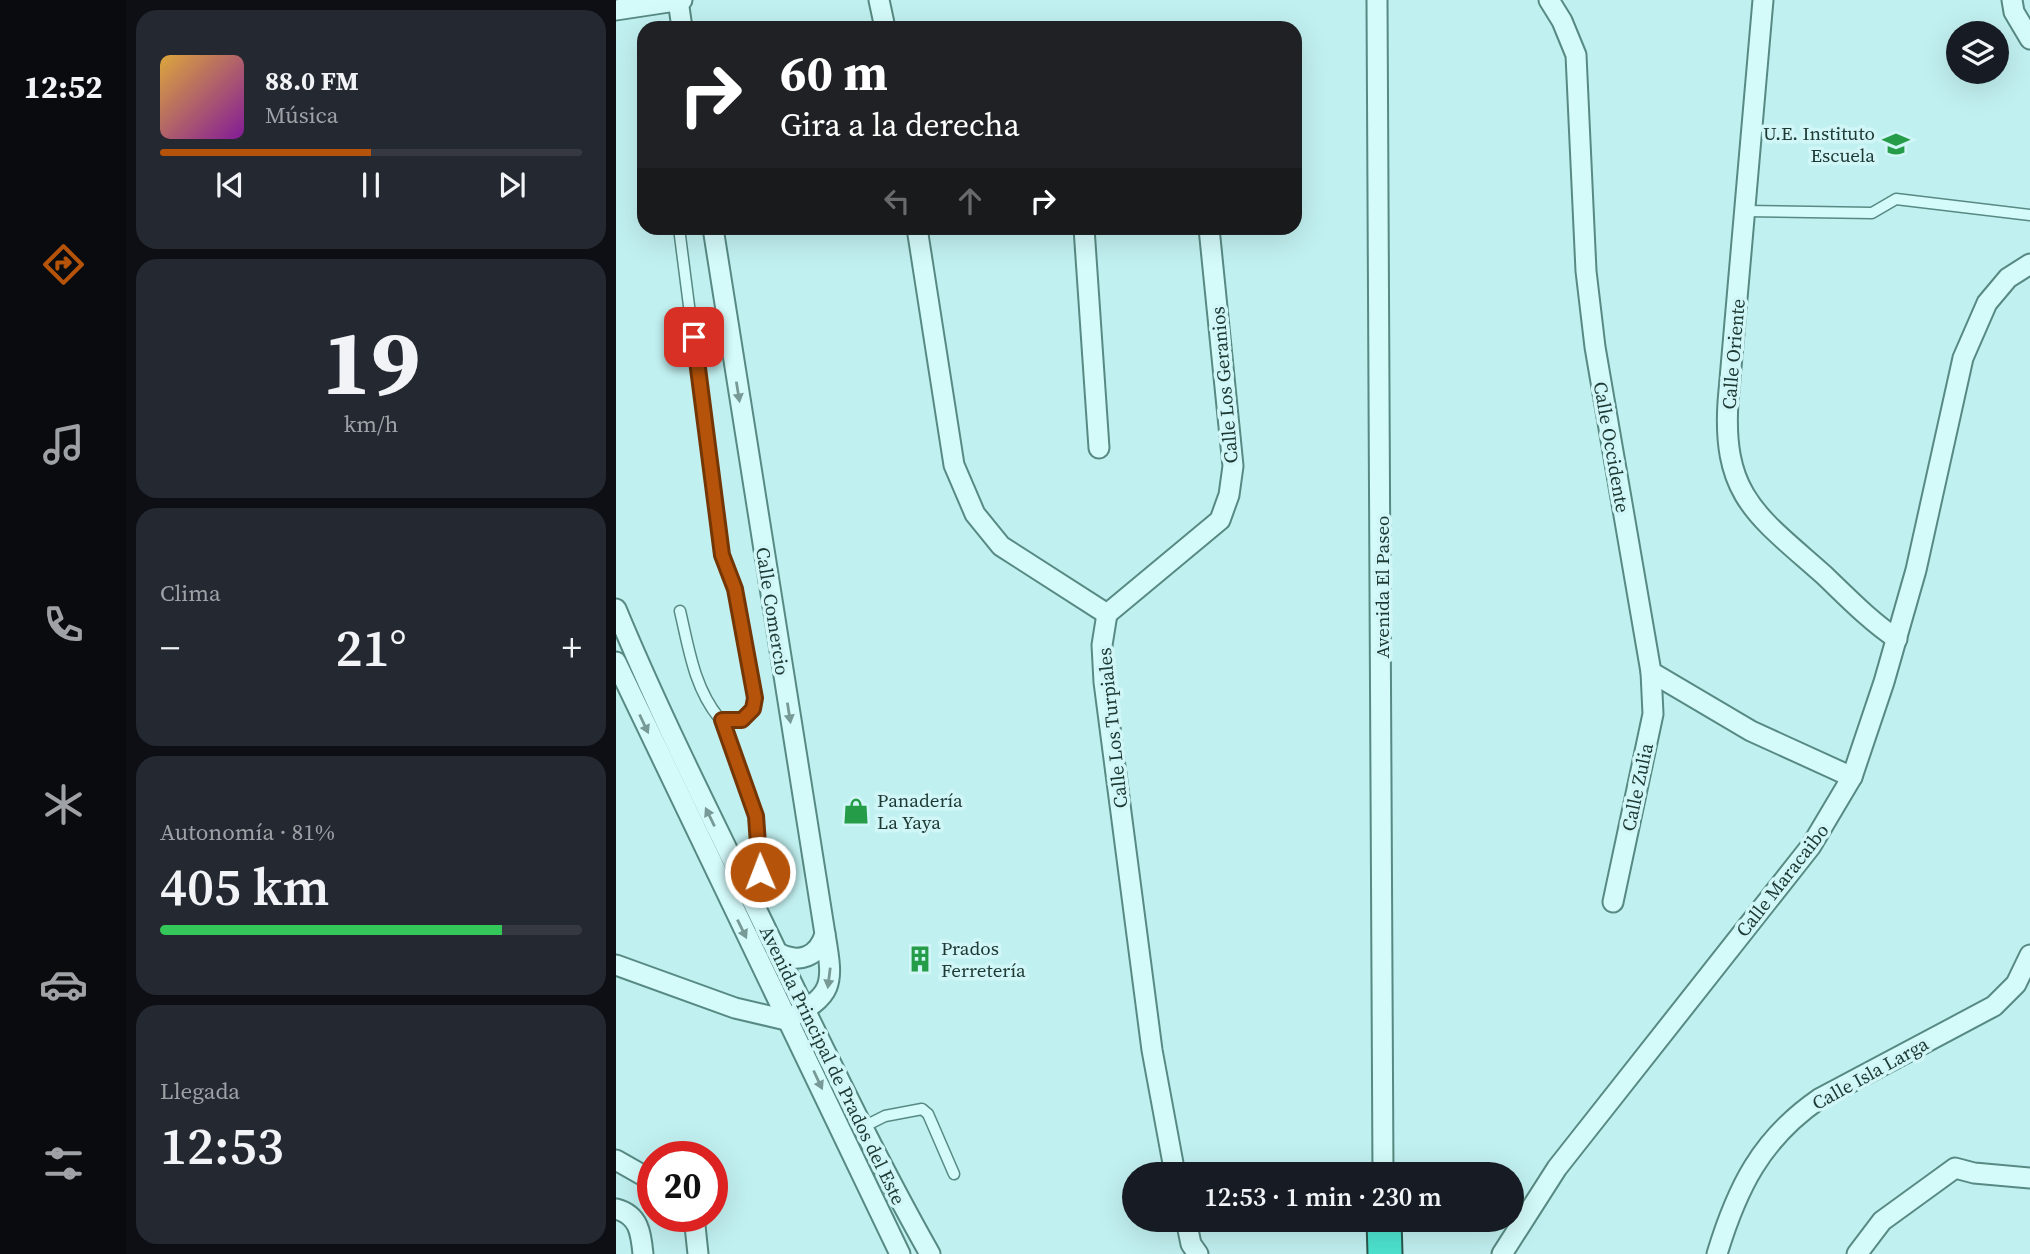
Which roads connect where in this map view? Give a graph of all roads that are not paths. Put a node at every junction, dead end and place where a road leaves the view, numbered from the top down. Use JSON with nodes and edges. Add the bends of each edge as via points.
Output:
{"nodes":[{"id":1,"x":679,"y":0,"type":"edge"},
{"id":2,"x":880,"y":0,"type":"edge"},
{"id":3,"x":1377,"y":0,"type":"edge"},
{"id":4,"x":1549,"y":0,"type":"edge"},
{"id":5,"x":1763,"y":0,"type":"edge"},
{"id":6,"x":2012,"y":0,"type":"edge"},
{"id":7,"x":616,"y":10,"type":"edge"},
{"id":8,"x":681,"y":21,"type":"edge"},
{"id":9,"x":884,"y":21,"type":"edge"},
{"id":10,"x":2030,"y":39,"type":"edge"},
{"id":11,"x":1745,"y":211,"type":"junction"},
{"id":12,"x":2030,"y":215,"type":"edge"},
{"id":13,"x":681,"y":235,"type":"edge"},
{"id":14,"x":714,"y":235,"type":"edge"},
{"id":15,"x":918,"y":235,"type":"edge"},
{"id":16,"x":1084,"y":235,"type":"edge"},
{"id":17,"x":1210,"y":235,"type":"edge"},
{"id":18,"x":2030,"y":264,"type":"edge"},
{"id":19,"x":1099,"y":448,"type":"dead end"},
{"id":20,"x":616,"y":609,"type":"edge"},
{"id":21,"x":680,"y":611,"type":"dead end"},
{"id":22,"x":1107,"y":614,"type":"junction"},
{"id":23,"x":1897,"y":639,"type":"junction"},
{"id":24,"x":616,"y":662,"type":"edge"},
{"id":25,"x":1651,"y":672,"type":"junction"},
{"id":26,"x":722,"y":720,"type":"junction"},
{"id":27,"x":1852,"y":777,"type":"junction"},
{"id":28,"x":1613,"y":902,"type":"dead end"},
{"id":29,"x":754,"y":906,"type":"junction"},
{"id":30,"x":825,"y":934,"type":"junction"},
{"id":31,"x":778,"y":953,"type":"junction"},
{"id":32,"x":2030,"y":955,"type":"edge"},
{"id":33,"x":619,"y":965,"type":"edge"},
{"id":34,"x":804,"y":1010,"type":"junction"},
{"id":35,"x":786,"y":1020,"type":"junction"},
{"id":36,"x":863,"y":1127,"type":"junction"},
{"id":37,"x":616,"y":1160,"type":"edge"},
{"id":38,"x":1173,"y":1162,"type":"edge"},
{"id":39,"x":1383,"y":1162,"type":"edge"},
{"id":40,"x":637,"y":1172,"type":"edge"},
{"id":41,"x":954,"y":1174,"type":"dead end"},
{"id":42,"x":2030,"y":1178,"type":"edge"},
{"id":43,"x":616,"y":1209,"type":"edge"},
{"id":44,"x":696,"y":1232,"type":"edge"},
{"id":45,"x":1188,"y":1232,"type":"edge"},
{"id":46,"x":1374,"y":1232,"type":"edge"},
{"id":47,"x":1384,"y":1232,"type":"edge"},
{"id":48,"x":1391,"y":1232,"type":"edge"},
{"id":49,"x":643,"y":1254,"type":"edge"},
{"id":50,"x":698,"y":1254,"type":"edge"},
{"id":51,"x":900,"y":1254,"type":"edge"},
{"id":52,"x":930,"y":1254,"type":"edge"},
{"id":53,"x":1198,"y":1254,"type":"edge"},
{"id":54,"x":1372,"y":1254,"type":"edge"},
{"id":55,"x":1385,"y":1254,"type":"edge"},
{"id":56,"x":1394,"y":1254,"type":"edge"},
{"id":57,"x":1502,"y":1254,"type":"edge"},
{"id":58,"x":1717,"y":1254,"type":"edge"},
{"id":59,"x":1857,"y":1254,"type":"edge"}],
"edges":[{"from":1,"to":7,"type":"street"},
{"from":1,"to":8,"type":"street"},
{"from":2,"to":9,"type":"street"},
{"from":3,"to":39,"type":"street","name":"Avenida El Paseo"},
{"from":4,"to":25,"type":"street","name":"Calle Occidente","via":[[1576,55],[1593,334]]},
{"from":5,"to":11,"type":"street","name":"Calle Oriente"},
{"from":6,"to":10,"type":"street"},
{"from":11,"to":12,"type":"lane","via":[[1872,213],[1896,199]]},
{"from":11,"to":23,"type":"street","name":"Calle Oriente","via":[[1726,439],[1737,484],[1749,507],[1766,524]]},
{"from":13,"to":26,"type":"lane","via":[[722,555],[735,589],[755,698],[753,709],[742,720]]},
{"from":14,"to":30,"type":"street","name":"Calle Comercio","one_way":true},
{"from":15,"to":22,"type":"street","via":[[954,465],[975,514],[1001,547]]},
{"from":16,"to":19,"type":"street"},
{"from":17,"to":22,"type":"street","name":"Calle Los Geranios","via":[[1233,466],[1229,495],[1220,520]]},
{"from":18,"to":23,"type":"street","name":"Calle Maracaibo","via":[[2008,278],[1987,303],[1967,348]]},
{"from":29,"to":20,"type":"street","name":"Avenida Principal de Prados del Este","one_way":true},
{"from":21,"to":26,"type":"lane","via":[[699,684]]},
{"from":22,"to":38,"type":"street","name":"Calle Los Turpiales","via":[[1102,645],[1104,682],[1152,1050]]},
{"from":23,"to":27,"type":"street","name":"Calle Maracaibo"},
{"from":24,"to":35,"type":"street","name":"Avenida Principal de Prados del Este","one_way":true},
{"from":25,"to":27,"type":"street","via":[[1751,731]]},
{"from":25,"to":28,"type":"street","name":"Calle Zulia","via":[[1653,714]]},
{"from":26,"to":29,"type":"lane","via":[[758,828],[760,872]]},
{"from":27,"to":57,"type":"street","name":"Calle Maracaibo","via":[[1811,846],[1557,1168]]},
{"from":29,"to":31,"type":"street","name":"Avenida Principal de Prados del Este"},
{"from":30,"to":31,"type":"street","via":[[816,952],[806,957]]},
{"from":30,"to":34,"type":"street","name":"Calle Comercio","one_way":true,"via":[[830,985],[823,998]]},
{"from":31,"to":34,"type":"street","name":"Avenida Principal de Prados del Este"},
{"from":32,"to":58,"type":"street","name":"Calle Isla Larga","via":[[2015,984],[1994,1006],[1797,1114],[1756,1162],[1736,1196]]},
{"from":33,"to":35,"type":"street","via":[[734,1008]]},
{"from":34,"to":35,"type":"street"},
{"from":34,"to":36,"type":"street","name":"Avenida Principal de Prados del Este"},
{"from":35,"to":51,"type":"street","name":"Avenida Principal de Prados del Este","one_way":true},
{"from":36,"to":41,"type":"lane","via":[[885,1116],[922,1109]]},
{"from":36,"to":52,"type":"street","name":"Avenida Principal de Prados del Este"},
{"from":37,"to":40,"type":"street"},
{"from":42,"to":59,"type":"street","via":[[1955,1168],[1882,1220]]},
{"from":43,"to":49,"type":"street","via":[[637,1222]]},
{"from":44,"to":50,"type":"street"},
{"from":45,"to":53,"type":"street"},
{"from":46,"to":54,"type":"street"},
{"from":47,"to":55,"type":"highway"},
{"from":48,"to":56,"type":"street"}]}
